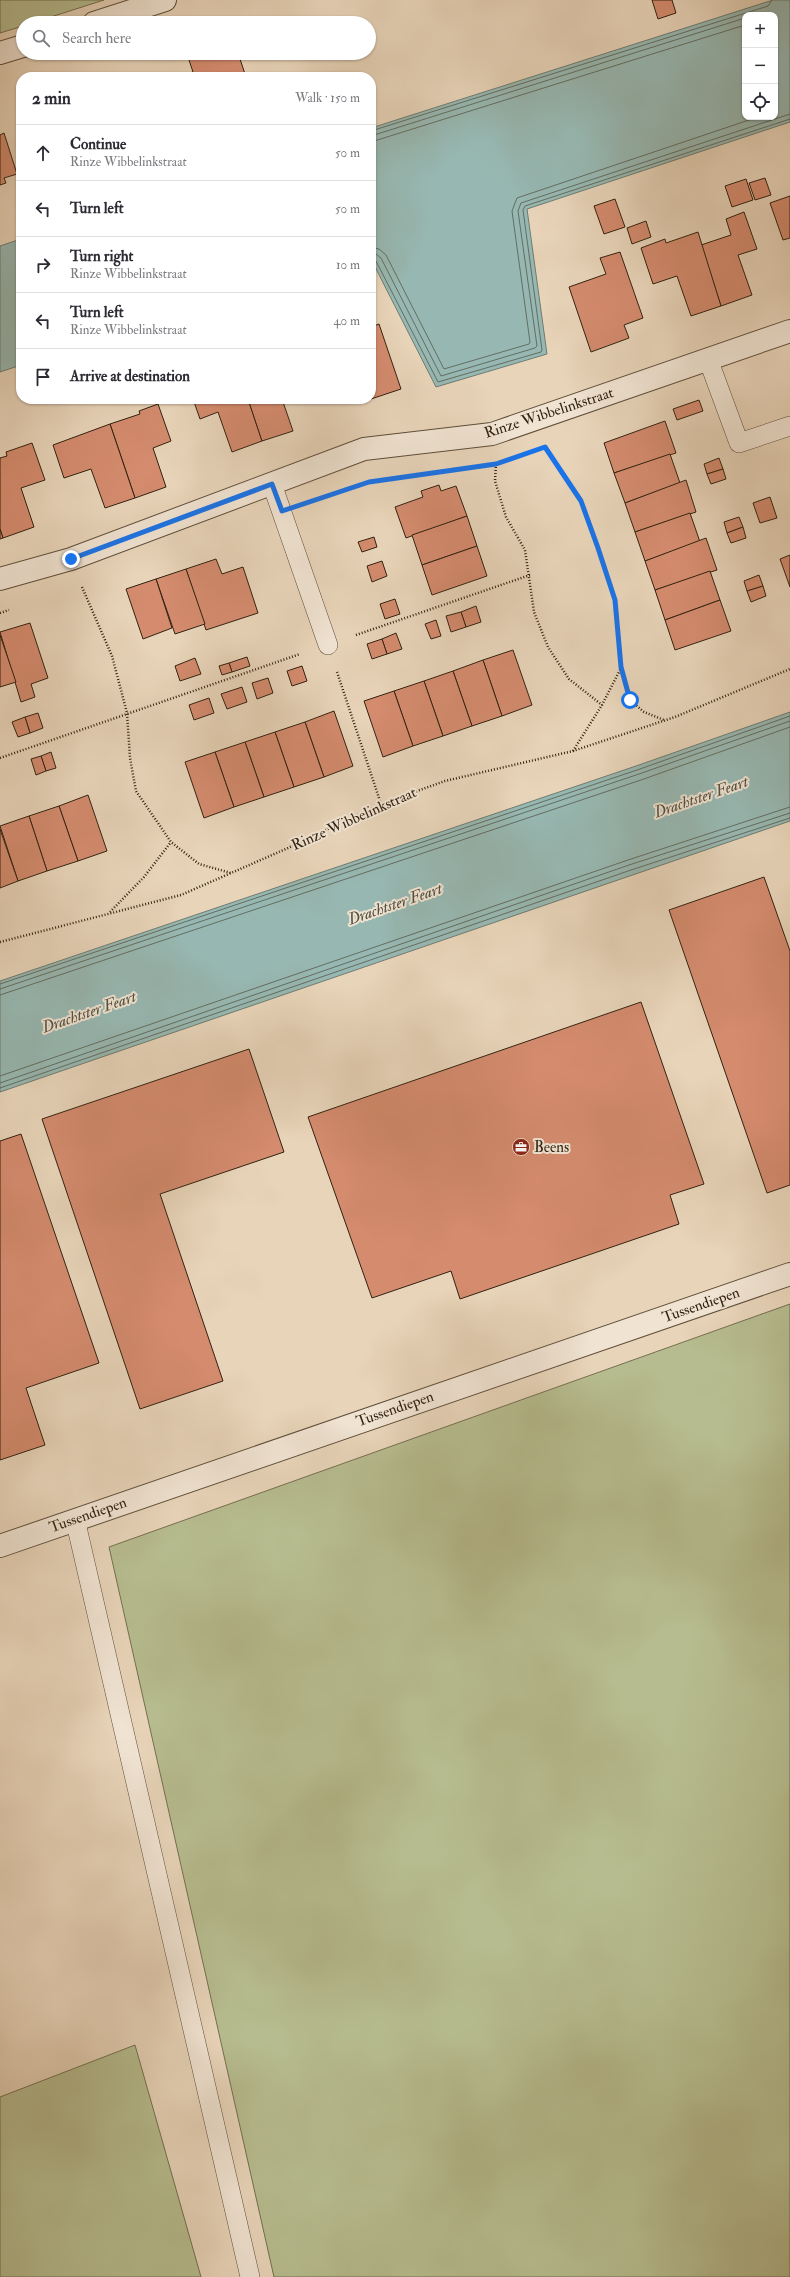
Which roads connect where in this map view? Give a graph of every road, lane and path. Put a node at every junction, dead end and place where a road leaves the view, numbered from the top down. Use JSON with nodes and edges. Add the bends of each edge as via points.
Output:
{"nodes":[{"id":1,"x":165,"y":0,"type":"edge"},
{"id":2,"x":116,"y":16,"type":"edge"},
{"id":3,"x":16,"y":48,"type":"edge"},
{"id":4,"x":0,"y":54,"type":"edge"},
{"id":5,"x":790,"y":331,"type":"edge"},
{"id":6,"x":708,"y":359,"type":"junction"},
{"id":7,"x":790,"y":426,"type":"edge"},
{"id":8,"x":553,"y":444,"type":"dead end"},
{"id":9,"x":545,"y":447,"type":"junction"},
{"id":10,"x":539,"y":449,"type":"dead end"},
{"id":11,"x":502,"y":462,"type":"dead end"},
{"id":12,"x":496,"y":464,"type":"junction"},
{"id":13,"x":489,"y":465,"type":"dead end"},
{"id":14,"x":399,"y":478,"type":"dead end"},
{"id":15,"x":272,"y":484,"type":"junction"},
{"id":16,"x":362,"y":484,"type":"dead end"},
{"id":17,"x":71,"y":559,"type":"junction"},
{"id":18,"x":530,"y":575,"type":"junction"},
{"id":19,"x":0,"y":579,"type":"edge"},
{"id":20,"x":91,"y":586,"type":"dead end"},
{"id":21,"x":83,"y":589,"type":"junction"},
{"id":22,"x":76,"y":592,"type":"dead end"},
{"id":23,"x":15,"y":608,"type":"dead end"},
{"id":24,"x":0,"y":613,"type":"edge"},
{"id":25,"x":328,"y":645,"type":"junction"},
{"id":26,"x":621,"y":667,"type":"junction"},
{"id":27,"x":790,"y":669,"type":"edge"},
{"id":28,"x":602,"y":706,"type":"junction"},
{"id":29,"x":127,"y":713,"type":"junction"},
{"id":30,"x":664,"y":720,"type":"junction"},
{"id":31,"x":573,"y":751,"type":"junction"},
{"id":32,"x":0,"y":758,"type":"edge"},
{"id":33,"x":381,"y":804,"type":"junction"},
{"id":34,"x":171,"y":842,"type":"junction"},
{"id":35,"x":231,"y":873,"type":"junction"},
{"id":36,"x":109,"y":913,"type":"junction"},
{"id":37,"x":0,"y":942,"type":"edge"},
{"id":38,"x":790,"y":1274,"type":"edge"},
{"id":39,"x":75,"y":1519,"type":"junction"},
{"id":40,"x":0,"y":1546,"type":"edge"},
{"id":41,"x":250,"y":2277,"type":"edge"}],
"edges":[{"from":1,"to":2,"type":"street"},
{"from":3,"to":4,"type":"street"},
{"from":5,"to":6,"type":"street","name":"Rinze Wibbelinkstraat"},
{"from":6,"to":7,"type":"lane","via":[[739,443]]},
{"from":6,"to":15,"type":"street","name":"Rinze Wibbelinkstraat","via":[[492,434],[364,449]]},
{"from":8,"to":9,"type":"path"},
{"from":9,"to":10,"type":"path"},
{"from":9,"to":26,"type":"path","name":"Rinze Wibbelinkstraat","via":[[581,501],[598,548],[615,600]]},
{"from":11,"to":12,"type":"path"},
{"from":12,"to":13,"type":"path"},
{"from":12,"to":18,"type":"path","via":[[495,481],[506,517],[525,550]]},
{"from":14,"to":16,"type":"path"},
{"from":15,"to":17,"type":"street","name":"Rinze Wibbelinkstraat"},
{"from":15,"to":25,"type":"lane"},
{"from":17,"to":19,"type":"street","name":"Rinze Wibbelinkstraat"},
{"from":17,"to":21,"type":"path"},
{"from":18,"to":25,"type":"path"},
{"from":18,"to":28,"type":"path","via":[[534,612],[548,647],[569,679]]},
{"from":20,"to":21,"type":"path"},
{"from":21,"to":22,"type":"path"},
{"from":21,"to":29,"type":"path","via":[[112,656]]},
{"from":23,"to":24,"type":"path"},
{"from":25,"to":29,"type":"path"},
{"from":25,"to":33,"type":"path"},
{"from":26,"to":28,"type":"path"},
{"from":26,"to":30,"type":"path","name":"Rinze Wibbelinkstraat","via":[[630,700],[644,712]]},
{"from":27,"to":30,"type":"path","name":"Rinze Wibbelinkstraat"},
{"from":28,"to":31,"type":"path"},
{"from":29,"to":32,"type":"path"},
{"from":29,"to":34,"type":"path","via":[[130,758],[136,791]]},
{"from":30,"to":31,"type":"path","name":"Rinze Wibbelinkstraat"},
{"from":31,"to":33,"type":"path","name":"Rinze Wibbelinkstraat","via":[[445,781]]},
{"from":33,"to":35,"type":"path","name":"Rinze Wibbelinkstraat"},
{"from":34,"to":35,"type":"path","via":[[199,864]]},
{"from":34,"to":36,"type":"path","via":[[144,877]]},
{"from":35,"to":36,"type":"path","name":"Rinze Wibbelinkstraat","via":[[181,895]]},
{"from":36,"to":37,"type":"path","name":"Rinze Wibbelinkstraat"},
{"from":38,"to":39,"type":"street","name":"Tussendiepen"},
{"from":39,"to":40,"type":"street","name":"Tussendiepen"},
{"from":39,"to":41,"type":"lane"}]}
